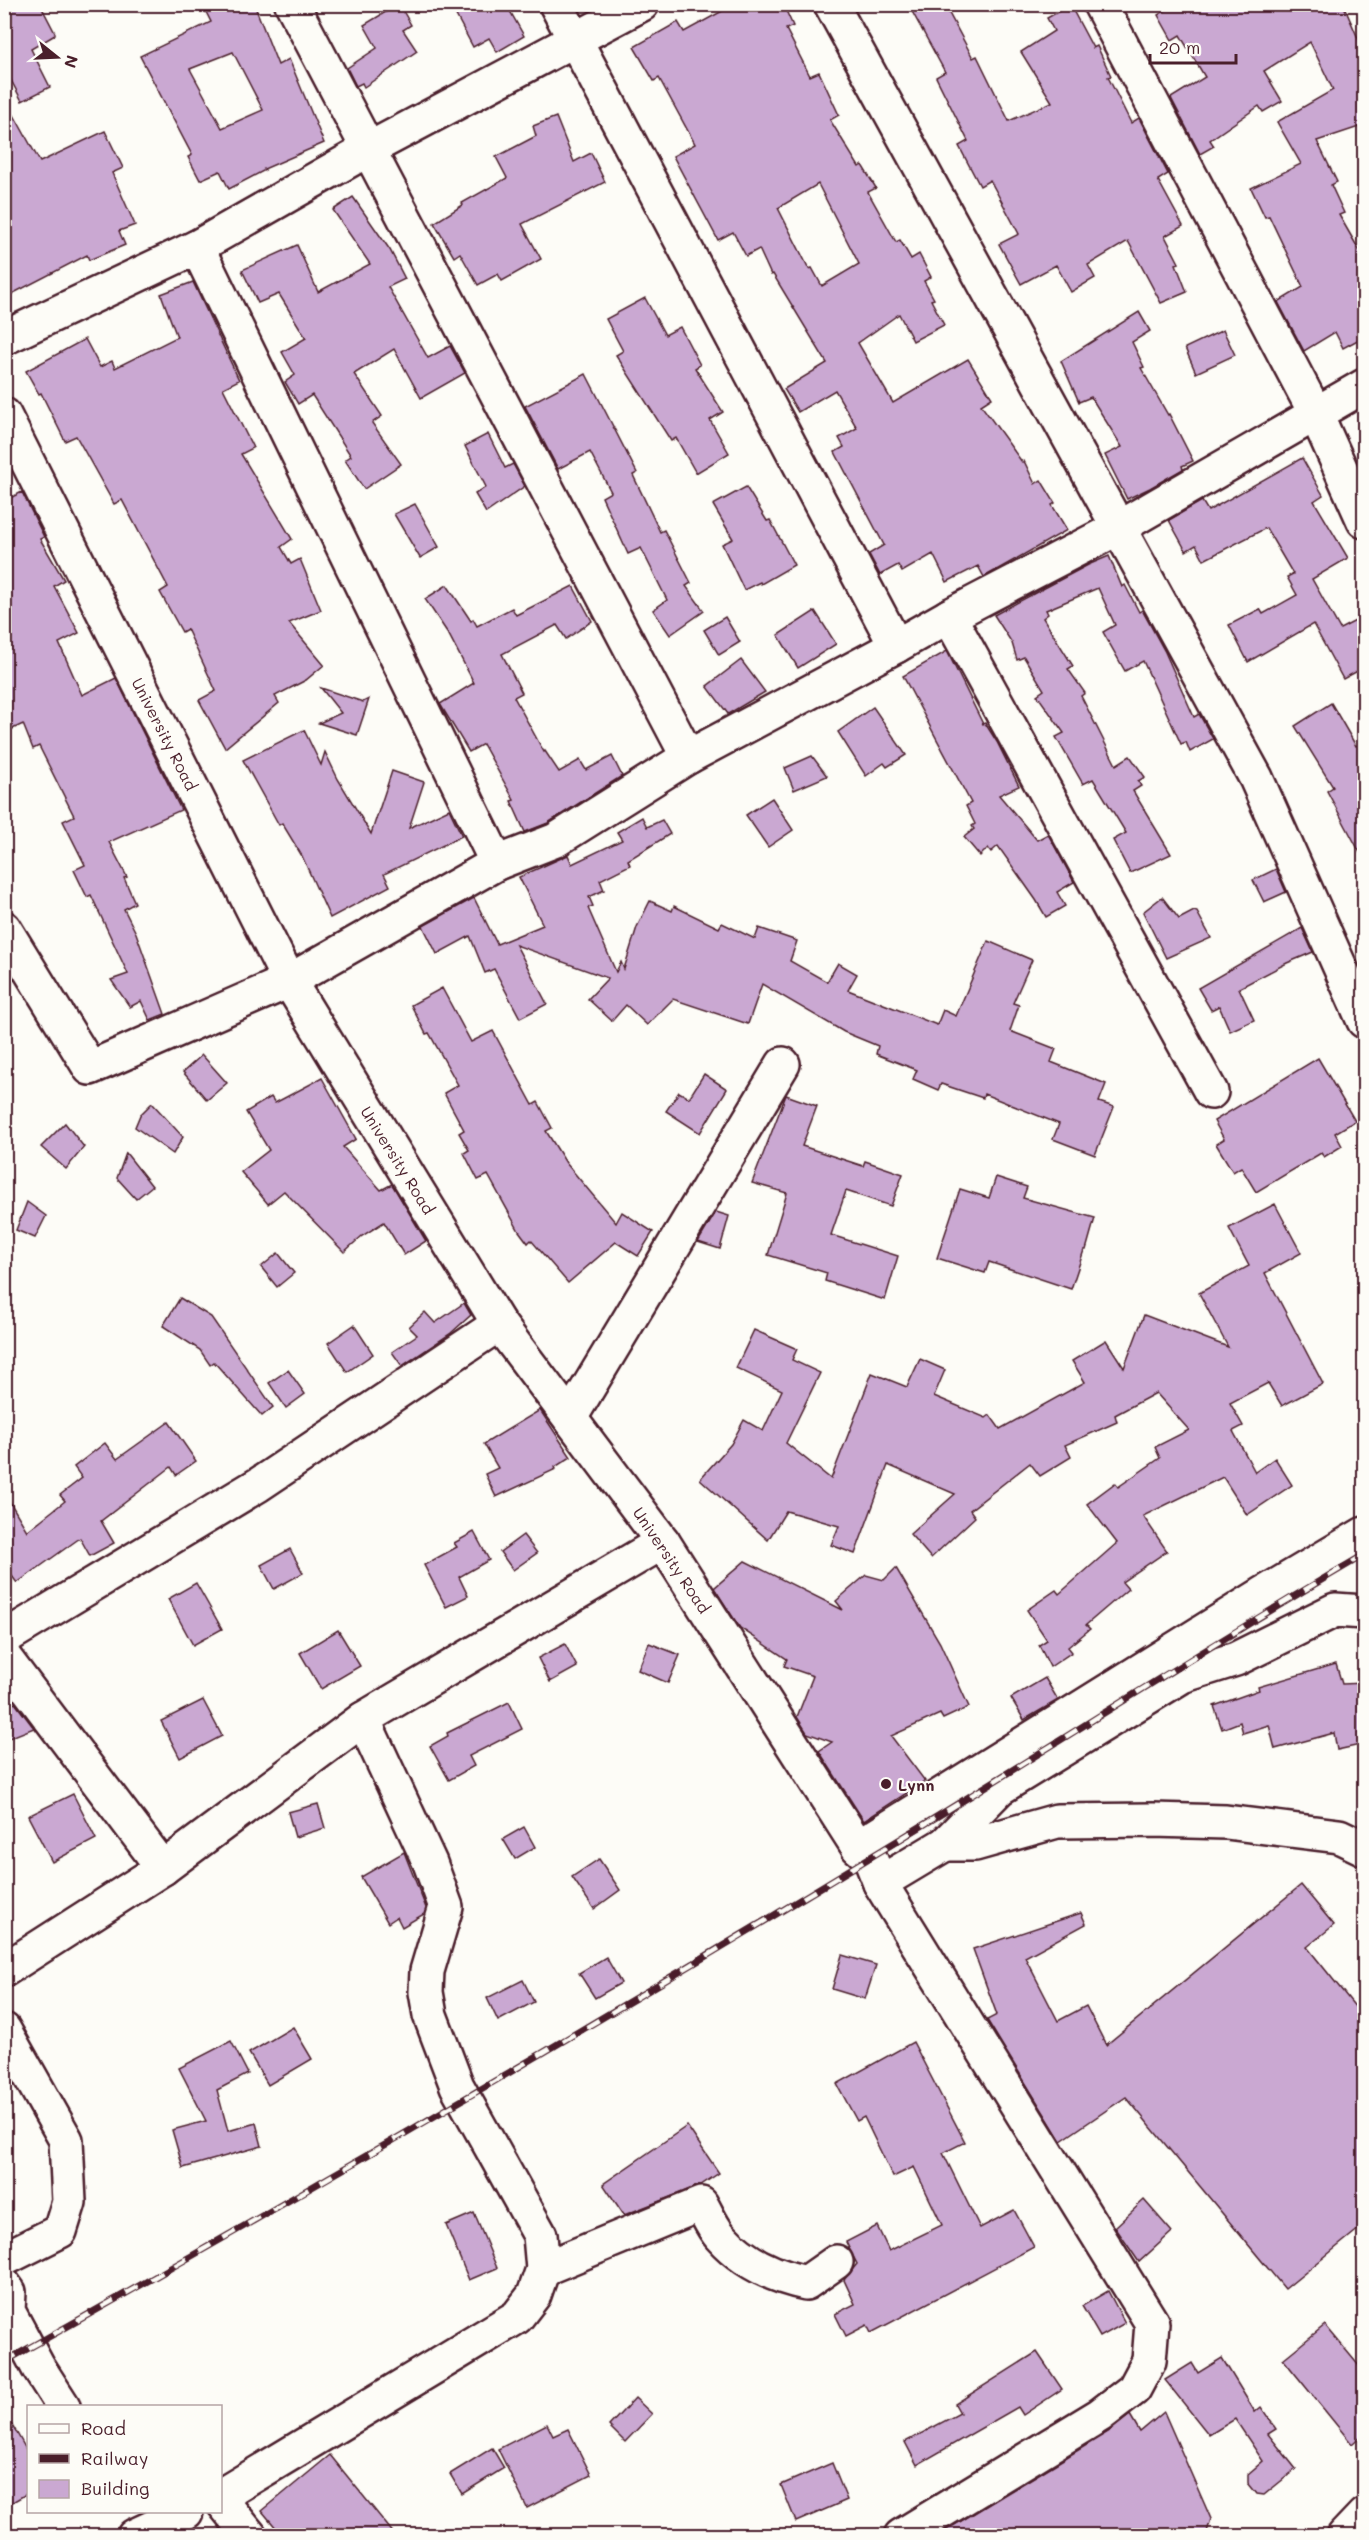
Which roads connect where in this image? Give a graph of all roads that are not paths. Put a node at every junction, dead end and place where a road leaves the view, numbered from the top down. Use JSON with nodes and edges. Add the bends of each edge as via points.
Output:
{"nodes":[{"id":1,"x":292,"y":4,"type":"edge"},
{"id":2,"x":556,"y":4,"type":"edge"},
{"id":3,"x":642,"y":4,"type":"edge"},
{"id":4,"x":831,"y":4,"type":"edge"},
{"id":5,"x":1100,"y":4,"type":"edge"},
{"id":6,"x":574,"y":38,"type":"junction"},
{"id":7,"x":369,"y":149,"type":"junction"},
{"id":8,"x":197,"y":247,"type":"junction"},
{"id":9,"x":4,"y":338,"type":"edge"},
{"id":10,"x":1365,"y":386,"type":"edge"},
{"id":11,"x":4,"y":414,"type":"edge"},
{"id":12,"x":1316,"y":414,"type":"junction"},
{"id":13,"x":1365,"y":521,"type":"edge"},
{"id":14,"x":1118,"y":528,"type":"junction"},
{"id":15,"x":949,"y":616,"type":"junction"},
{"id":16,"x":896,"y":646,"type":"junction"},
{"id":17,"x":688,"y":756,"type":"junction"},
{"id":18,"x":497,"y":863,"type":"junction"},
{"id":19,"x":4,"y":928,"type":"edge"},
{"id":20,"x":289,"y":981,"type":"junction"},
{"id":21,"x":1365,"y":1021,"type":"edge"},
{"id":22,"x":783,"y":1064,"type":"dead end"},
{"id":23,"x":1210,"y":1092,"type":"dead end"},
{"id":24,"x":499,"y":1324,"type":"junction"},
{"id":25,"x":570,"y":1418,"type":"junction"},
{"id":26,"x":1365,"y":1534,"type":"edge"},
{"id":27,"x":663,"y":1542,"type":"junction"},
{"id":28,"x":1365,"y":1593,"type":"edge"},
{"id":29,"x":1350,"y":1611,"type":"edge"},
{"id":30,"x":4,"y":1638,"type":"edge"},
{"id":31,"x":4,"y":1658,"type":"edge"},
{"id":32,"x":363,"y":1719,"type":"junction"},
{"id":33,"x":945,"y":1844,"type":"junction"},
{"id":34,"x":1365,"y":1848,"type":"edge"},
{"id":35,"x":869,"y":1863,"type":"junction"},
{"id":36,"x":163,"y":1868,"type":"junction"},
{"id":37,"x":4,"y":1970,"type":"edge"},
{"id":38,"x":4,"y":2030,"type":"edge"},
{"id":39,"x":4,"y":2259,"type":"edge"},
{"id":40,"x":836,"y":2262,"type":"dead end"},
{"id":41,"x":543,"y":2269,"type":"junction"},
{"id":42,"x":4,"y":2284,"type":"edge"},
{"id":43,"x":62,"y":2405,"type":"edge"},
{"id":44,"x":222,"y":2496,"type":"edge"},
{"id":45,"x":222,"y":2500,"type":"edge"},
{"id":46,"x":179,"y":2513,"type":"edge"},
{"id":47,"x":1365,"y":2515,"type":"edge"},
{"id":48,"x":136,"y":2526,"type":"edge"},
{"id":49,"x":250,"y":2535,"type":"edge"},
{"id":50,"x":901,"y":2535,"type":"edge"},
{"id":51,"x":1344,"y":2535,"type":"edge"}],
"edges":[{"from":1,"to":7,"type":"street"},
{"from":2,"to":6,"type":"street"},
{"from":3,"to":6,"type":"street"},
{"from":4,"to":14,"type":"street"},
{"from":5,"to":12,"type":"street"},
{"from":6,"to":7,"type":"street"},
{"from":6,"to":16,"type":"street"},
{"from":7,"to":8,"type":"street"},
{"from":7,"to":17,"type":"street"},
{"from":8,"to":9,"type":"street"},
{"from":8,"to":18,"type":"street"},
{"from":10,"to":12,"type":"street"},
{"from":11,"to":20,"type":"street","name":"University Road"},
{"from":12,"to":13,"type":"street"},
{"from":12,"to":14,"type":"street"},
{"from":14,"to":15,"type":"street"},
{"from":14,"to":21,"type":"street","via":[[1256,778]]},
{"from":15,"to":16,"type":"street"},
{"from":15,"to":23,"type":"street"},
{"from":16,"to":17,"type":"street"},
{"from":17,"to":18,"type":"street","via":[[556,840]]},
{"from":18,"to":20,"type":"street"},
{"from":19,"to":20,"type":"street","via":[[90,1068]]},
{"from":20,"to":24,"type":"street","name":"University Road"},
{"from":22,"to":25,"type":"street"},
{"from":24,"to":25,"type":"street","name":"University Road"},
{"from":24,"to":30,"type":"street","via":[[258,1485]]},
{"from":25,"to":27,"type":"street","name":"University Road"},
{"from":26,"to":35,"type":"street","via":[[1253,1600]]},
{"from":27,"to":32,"type":"street"},
{"from":27,"to":35,"type":"street","name":"University Road"},
{"from":28,"to":29,"type":"street"},
{"from":29,"to":33,"type":"street","via":[[1236,1659],[1182,1676],[1000,1788]]},
{"from":31,"to":36,"type":"street"},
{"from":32,"to":36,"type":"street"},
{"from":32,"to":41,"type":"street","via":[[430,1863],[446,1907],[427,1971],[430,2015],[458,2086],[540,2235]]},
{"from":33,"to":34,"type":"street","via":[[975,1844],[1057,1821],[1153,1820],[1226,1822],[1339,1836]]},
{"from":33,"to":35,"type":"street"},
{"from":35,"to":50,"type":"street","name":"University Road","via":[[1152,2323],[1149,2361],[1134,2389],[1100,2415]]},
{"from":36,"to":37,"type":"street"},
{"from":38,"to":39,"type":"street","via":[[66,2140],[69,2202],[60,2231]]},
{"from":40,"to":41,"type":"street","via":[[806,2283],[787,2279],[750,2263],[719,2235],[701,2204]]},
{"from":41,"to":44,"type":"street","via":[[534,2295],[517,2317]]},
{"from":42,"to":43,"type":"street","via":[[9,2292],[8,2311]]},
{"from":45,"to":49,"type":"street"},
{"from":46,"to":48,"type":"street"},
{"from":47,"to":51,"type":"street"}]}
